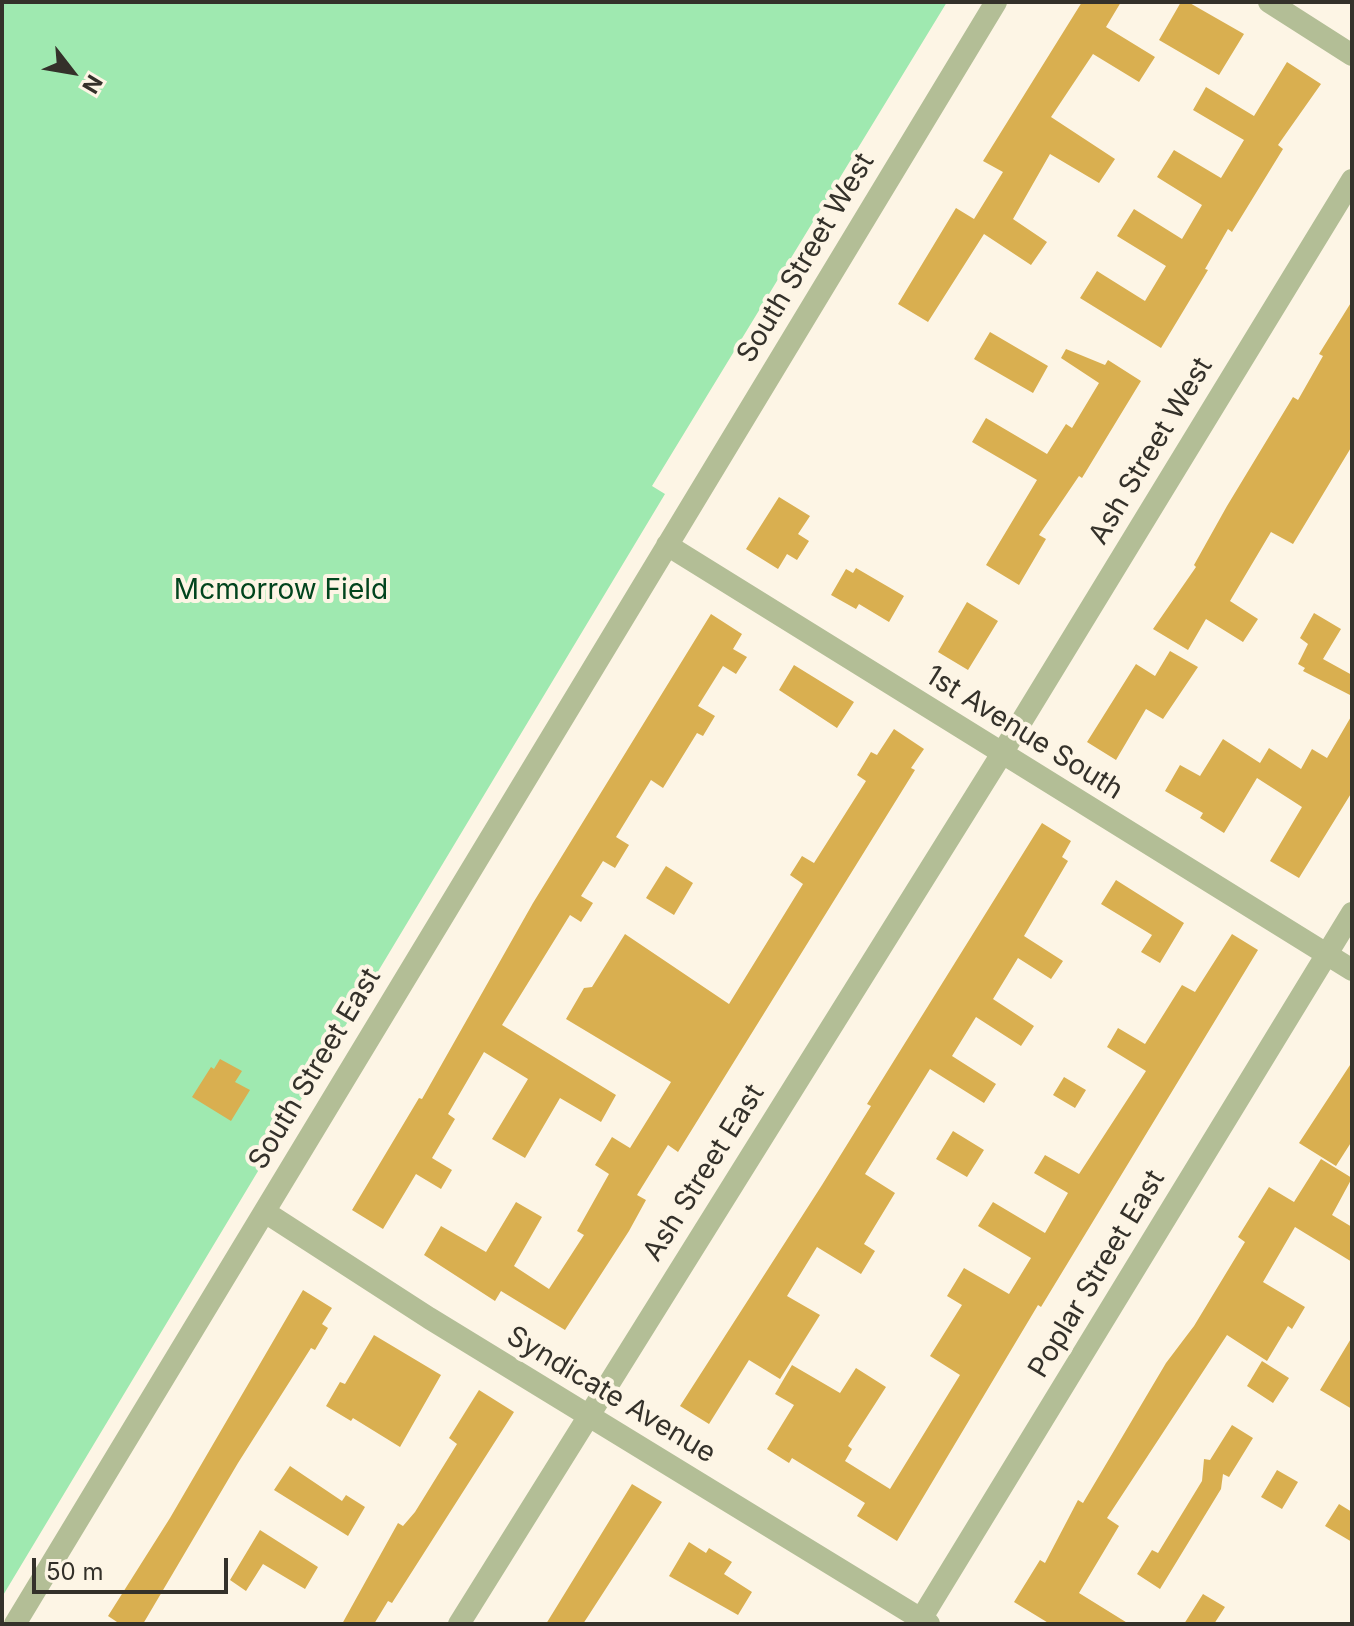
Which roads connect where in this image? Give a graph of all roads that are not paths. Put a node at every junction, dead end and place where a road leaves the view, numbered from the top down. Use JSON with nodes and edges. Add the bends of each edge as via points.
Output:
{"nodes":[{"id":1,"x":996,"y":2,"type":"edge"},
{"id":2,"x":1269,"y":2,"type":"edge"},
{"id":3,"x":1352,"y":55,"type":"edge"},
{"id":4,"x":1352,"y":180,"type":"edge"},
{"id":5,"x":667,"y":545,"type":"junction"},
{"id":6,"x":1001,"y":755,"type":"junction"},
{"id":7,"x":1352,"y":913,"type":"edge"},
{"id":8,"x":1327,"y":955,"type":"junction"},
{"id":9,"x":1352,"y":970,"type":"edge"},
{"id":10,"x":265,"y":1212,"type":"junction"},
{"id":11,"x":588,"y":1415,"type":"junction"},
{"id":12,"x":923,"y":1622,"type":"edge"},
{"id":13,"x":15,"y":1624,"type":"edge"},
{"id":14,"x":459,"y":1624,"type":"edge"}],
"edges":[{"from":1,"to":5,"type":"street","name":"South Street West"},
{"from":2,"to":3,"type":"street"},
{"from":4,"to":6,"type":"street","name":"Ash Street West"},
{"from":5,"to":6,"type":"street","name":"1st Avenue South"},
{"from":5,"to":10,"type":"street","name":"South Street East"},
{"from":6,"to":8,"type":"street","name":"1st Avenue South"},
{"from":6,"to":11,"type":"street","name":"Ash Street East"},
{"from":7,"to":8,"type":"street","name":"Poplar Street East"},
{"from":8,"to":9,"type":"street","name":"1st Avenue South"},
{"from":8,"to":12,"type":"street","name":"Poplar Street East"},
{"from":10,"to":11,"type":"street","name":"Syndicate Avenue"},
{"from":10,"to":13,"type":"street","name":"South Street East"},
{"from":11,"to":12,"type":"street","name":"Syndicate Avenue"},
{"from":11,"to":14,"type":"street","name":"Ash Street East"}]}
